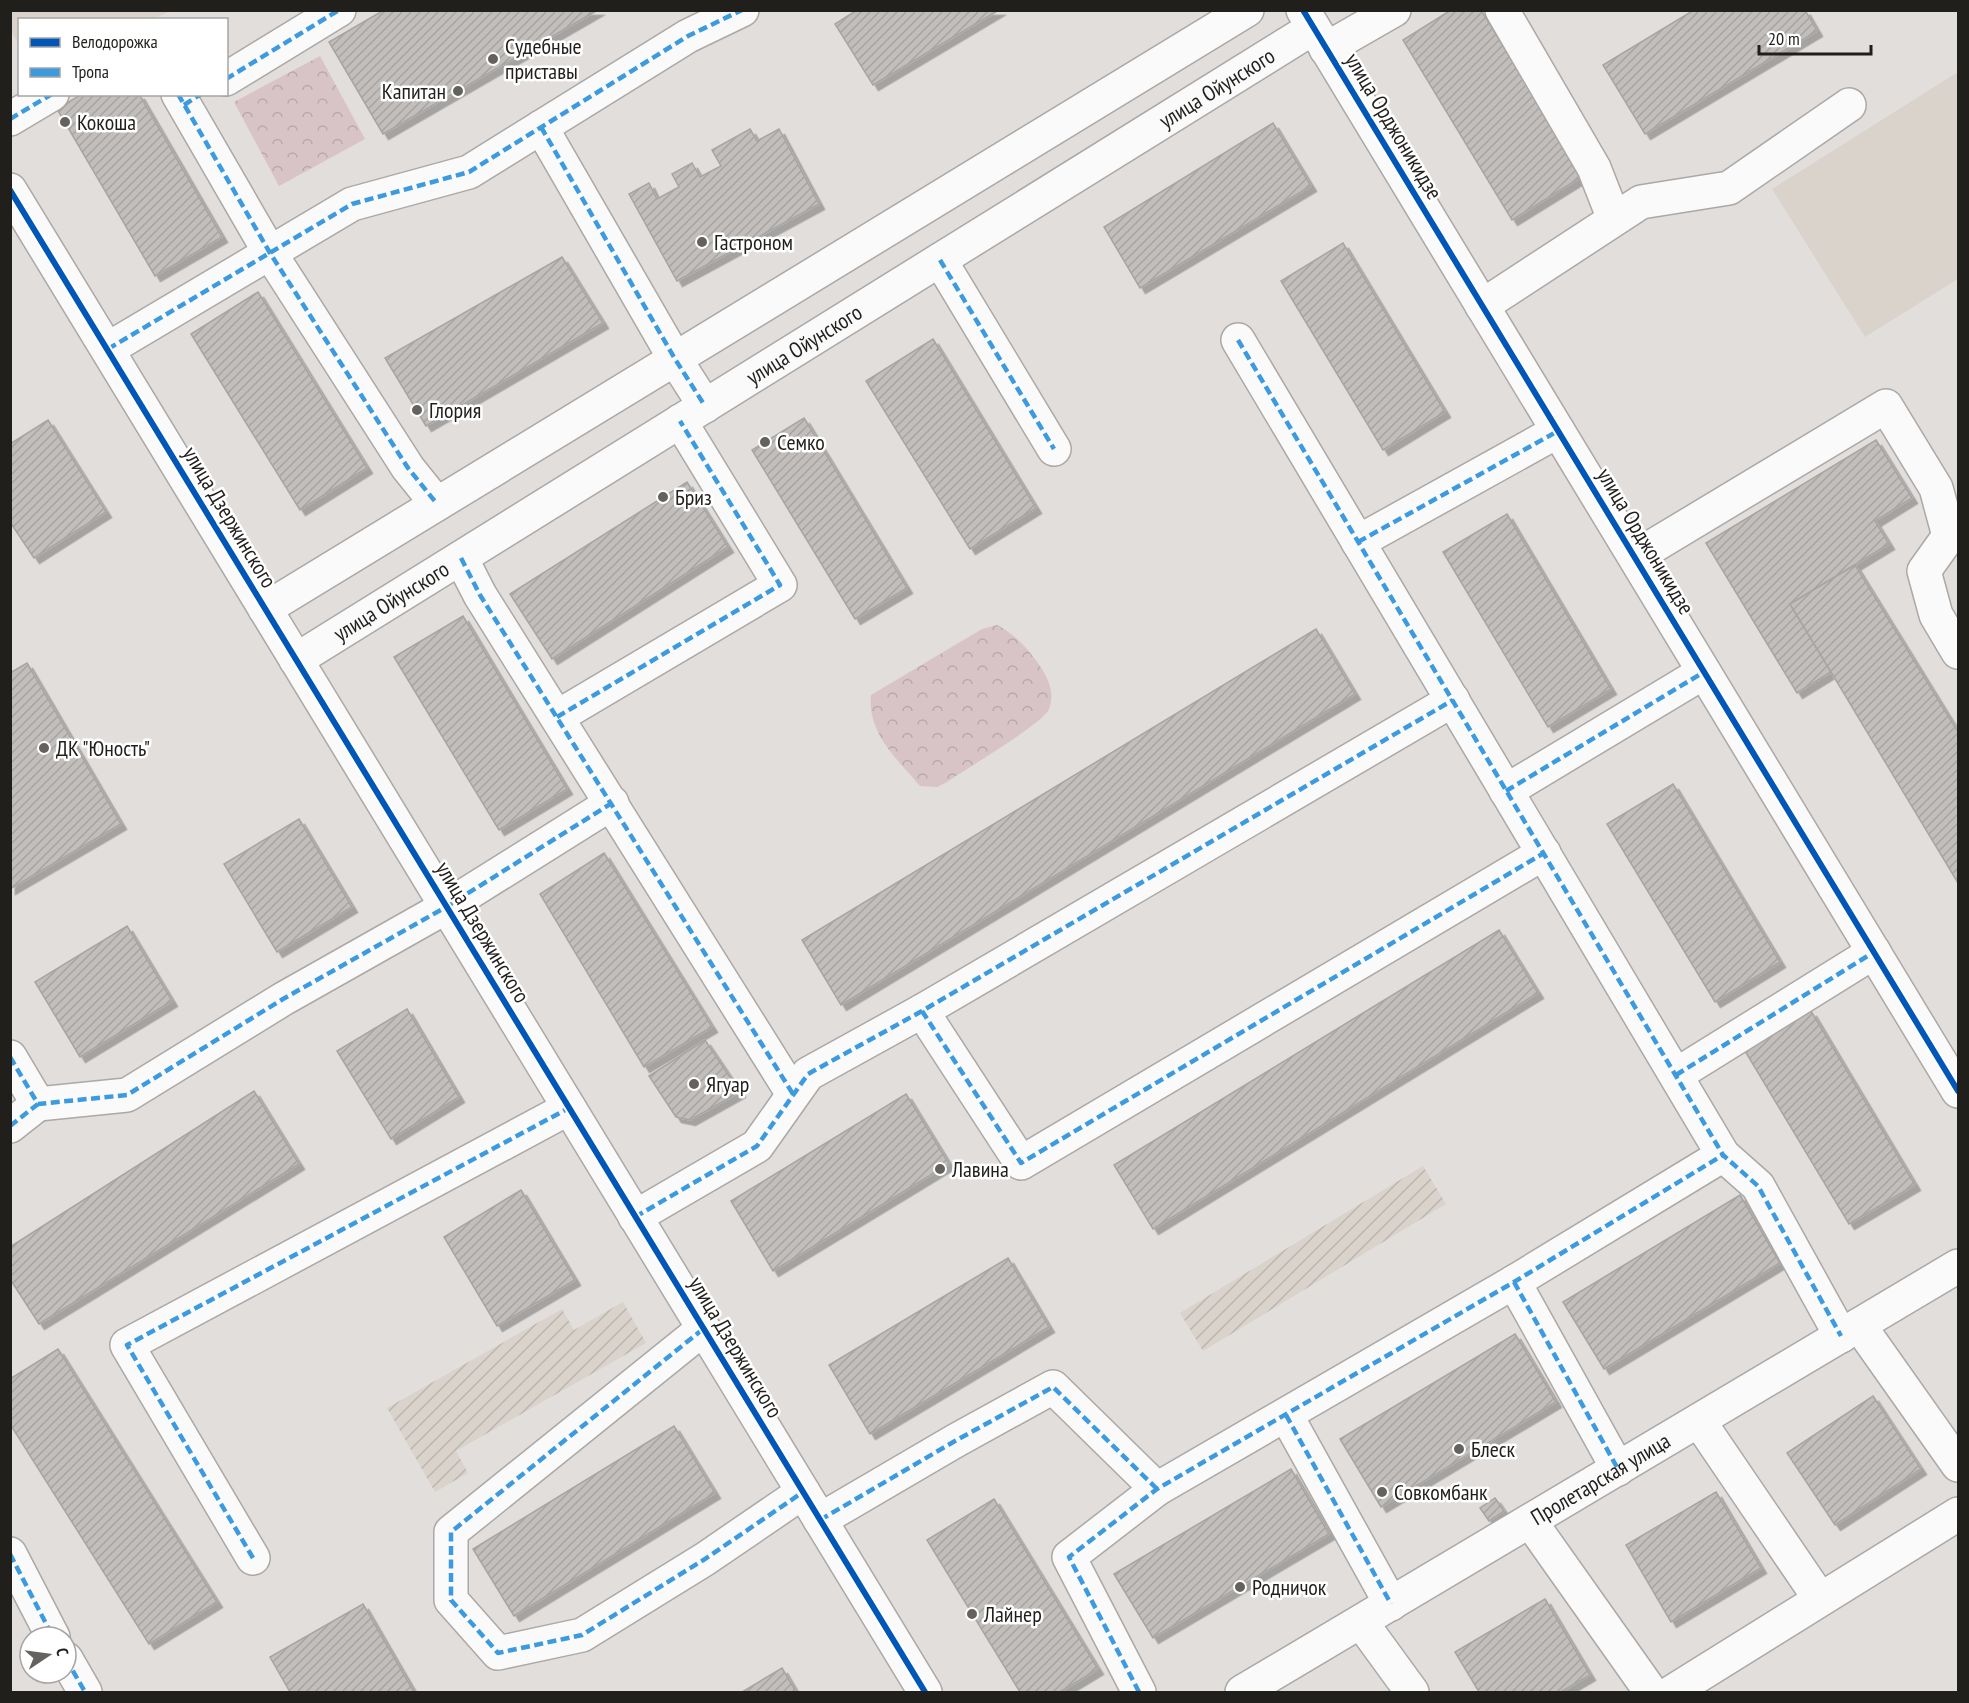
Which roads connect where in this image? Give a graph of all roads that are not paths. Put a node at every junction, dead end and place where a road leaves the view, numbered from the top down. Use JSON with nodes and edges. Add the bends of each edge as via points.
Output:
{"nodes":[{"id":1,"x":339,"y":10,"type":"edge"},
{"id":2,"x":742,"y":10,"type":"edge"},
{"id":3,"x":1246,"y":10,"type":"edge"},
{"id":4,"x":1394,"y":10,"type":"edge"},
{"id":5,"x":1502,"y":10,"type":"edge"},
{"id":6,"x":1314,"y":29,"type":"edge"},
{"id":7,"x":228,"y":78,"type":"edge"},
{"id":8,"x":49,"y":96,"type":"edge"},
{"id":9,"x":187,"y":98,"type":"edge"},
{"id":10,"x":1849,"y":105,"type":"dead end"},
{"id":11,"x":10,"y":119,"type":"edge"},
{"id":12,"x":541,"y":127,"type":"junction"},
{"id":13,"x":10,"y":190,"type":"edge"},
{"id":14,"x":1614,"y":219,"type":"junction"},
{"id":15,"x":270,"y":253,"type":"junction"},
{"id":16,"x":940,"y":260,"type":"junction"},
{"id":17,"x":1482,"y":306,"type":"junction"},
{"id":18,"x":1238,"y":340,"type":"dead end"},
{"id":19,"x":108,"y":349,"type":"junction"},
{"id":20,"x":675,"y":359,"type":"junction"},
{"id":21,"x":693,"y":414,"type":"junction"},
{"id":22,"x":1558,"y":430,"type":"junction"},
{"id":23,"x":1054,"y":448,"type":"dead end"},
{"id":24,"x":437,"y":504,"type":"junction"},
{"id":25,"x":1358,"y":542,"type":"junction"},
{"id":26,"x":1635,"y":557,"type":"junction"},
{"id":27,"x":461,"y":558,"type":"junction"},
{"id":28,"x":265,"y":609,"type":"junction"},
{"id":29,"x":1959,"y":652,"type":"edge"},
{"id":30,"x":296,"y":660,"type":"junction"},
{"id":31,"x":1704,"y":672,"type":"junction"},
{"id":32,"x":1453,"y":700,"type":"junction"},
{"id":33,"x":557,"y":717,"type":"junction"},
{"id":34,"x":1506,"y":791,"type":"junction"},
{"id":35,"x":612,"y":803,"type":"junction"},
{"id":36,"x":1544,"y":853,"type":"junction"},
{"id":37,"x":446,"y":908,"type":"junction"},
{"id":38,"x":1874,"y":952,"type":"junction"},
{"id":39,"x":922,"y":1011,"type":"junction"},
{"id":40,"x":10,"y":1057,"type":"edge"},
{"id":41,"x":1676,"y":1075,"type":"junction"},
{"id":42,"x":1959,"y":1091,"type":"edge"},
{"id":43,"x":793,"y":1094,"type":"junction"},
{"id":44,"x":38,"y":1104,"type":"junction"},
{"id":45,"x":569,"y":1108,"type":"junction"},
{"id":46,"x":10,"y":1126,"type":"edge"},
{"id":47,"x":1723,"y":1155,"type":"junction"},
{"id":48,"x":635,"y":1217,"type":"junction"},
{"id":49,"x":1959,"y":1266,"type":"edge"},
{"id":50,"x":1514,"y":1282,"type":"junction"},
{"id":51,"x":703,"y":1329,"type":"junction"},
{"id":52,"x":1850,"y":1330,"type":"junction"},
{"id":53,"x":1286,"y":1415,"type":"junction"},
{"id":54,"x":1699,"y":1421,"type":"junction"},
{"id":55,"x":1959,"y":1465,"type":"edge"},
{"id":56,"x":1618,"y":1469,"type":"junction"},
{"id":57,"x":1157,"y":1489,"type":"junction"},
{"id":58,"x":803,"y":1492,"type":"junction"},
{"id":59,"x":1958,"y":1512,"type":"edge"},
{"id":60,"x":820,"y":1520,"type":"junction"},
{"id":61,"x":1530,"y":1521,"type":"junction"},
{"id":62,"x":10,"y":1554,"type":"edge"},
{"id":63,"x":253,"y":1558,"type":"dead end"},
{"id":64,"x":1820,"y":1599,"type":"junction"},
{"id":65,"x":1391,"y":1604,"type":"junction"},
{"id":66,"x":1361,"y":1622,"type":"junction"},
{"id":67,"x":47,"y":1625,"type":"edge"},
{"id":68,"x":925,"y":1692,"type":"edge"},
{"id":69,"x":1139,"y":1692,"type":"edge"},
{"id":70,"x":1242,"y":1692,"type":"edge"},
{"id":71,"x":1412,"y":1692,"type":"edge"},
{"id":72,"x":1651,"y":1692,"type":"edge"},
{"id":73,"x":1672,"y":1692,"type":"edge"}],
"edges":[{"from":1,"to":7,"type":"street"},
{"from":2,"to":12,"type":"street","via":[[688,36]]},
{"from":3,"to":20,"type":"street"},
{"from":4,"to":6,"type":"street","name":"улица Ойунского"},
{"from":5,"to":14,"type":"street","via":[[1594,168]]},
{"from":6,"to":16,"type":"street","name":"улица Ойунского"},
{"from":6,"to":17,"type":"street","name":"улица Орджоникидзе"},
{"from":8,"to":11,"type":"street"},
{"from":9,"to":15,"type":"street"},
{"from":10,"to":14,"type":"street","via":[[1730,188],[1641,202]]},
{"from":12,"to":15,"type":"street","via":[[469,172],[352,204]]},
{"from":12,"to":20,"type":"street"},
{"from":13,"to":19,"type":"street","name":"улица Дзержинского"},
{"from":14,"to":17,"type":"street"},
{"from":15,"to":19,"type":"street"},
{"from":15,"to":24,"type":"street","via":[[408,468]]},
{"from":16,"to":21,"type":"street","name":"улица Ойунского"},
{"from":16,"to":23,"type":"street"},
{"from":17,"to":22,"type":"street","name":"улица Орджоникидзе"},
{"from":18,"to":25,"type":"street"},
{"from":19,"to":28,"type":"street","name":"улица Дзержинского"},
{"from":20,"to":21,"type":"street"},
{"from":20,"to":24,"type":"street"},
{"from":21,"to":27,"type":"street","name":"улица Ойунского"},
{"from":21,"to":33,"type":"street","via":[[780,585]]},
{"from":22,"to":25,"type":"street"},
{"from":22,"to":26,"type":"street","name":"улица Орджоникидзе"},
{"from":24,"to":28,"type":"street"},
{"from":25,"to":32,"type":"street"},
{"from":26,"to":29,"type":"street","via":[[1886,406],[1936,488],[1949,536],[1924,571],[1936,615]]},
{"from":26,"to":31,"type":"street","name":"улица Орджоникидзе"},
{"from":27,"to":30,"type":"street","name":"улица Ойунского"},
{"from":27,"to":33,"type":"street"},
{"from":28,"to":30,"type":"street","name":"улица Дзержинского"},
{"from":30,"to":37,"type":"street","name":"улица Дзержинского"},
{"from":31,"to":34,"type":"street"},
{"from":31,"to":38,"type":"street","name":"улица Орджоникидзе"},
{"from":32,"to":34,"type":"street"},
{"from":32,"to":39,"type":"street"},
{"from":33,"to":35,"type":"street"},
{"from":34,"to":36,"type":"street"},
{"from":35,"to":37,"type":"street"},
{"from":35,"to":43,"type":"street"},
{"from":36,"to":39,"type":"street","via":[[1021,1163]]},
{"from":36,"to":41,"type":"street"},
{"from":37,"to":44,"type":"street","via":[[283,999],[127,1095]]},
{"from":37,"to":45,"type":"street","name":"улица Дзержинского"},
{"from":38,"to":41,"type":"street"},
{"from":38,"to":42,"type":"street","name":"улица Орджоникидзе"},
{"from":39,"to":43,"type":"street","via":[[808,1074]]},
{"from":40,"to":44,"type":"street"},
{"from":41,"to":47,"type":"street"},
{"from":43,"to":48,"type":"street","via":[[757,1146]]},
{"from":44,"to":46,"type":"street"},
{"from":45,"to":48,"type":"street","name":"улица Дзержинского"},
{"from":45,"to":63,"type":"street","via":[[127,1345]]},
{"from":47,"to":50,"type":"street"},
{"from":47,"to":52,"type":"street","via":[[1758,1186]]},
{"from":48,"to":51,"type":"street","name":"улица Дзержинского"},
{"from":49,"to":52,"type":"street","name":"Пролетарская улица"},
{"from":50,"to":53,"type":"street"},
{"from":50,"to":56,"type":"street"},
{"from":51,"to":58,"type":"street","name":"улица Дзержинского"},
{"from":51,"to":58,"type":"street","via":[[451,1532],[451,1600],[498,1653],[582,1635],[705,1559]]},
{"from":52,"to":54,"type":"street","name":"Пролетарская улица"},
{"from":52,"to":55,"type":"street"},
{"from":53,"to":57,"type":"street"},
{"from":53,"to":65,"type":"street"},
{"from":54,"to":56,"type":"street","name":"Пролетарская улица"},
{"from":54,"to":64,"type":"street"},
{"from":56,"to":61,"type":"street","name":"Пролетарская улица"},
{"from":57,"to":60,"type":"street","via":[[1053,1388],[954,1440]]},
{"from":57,"to":69,"type":"street","via":[[1069,1557]]},
{"from":58,"to":60,"type":"street","name":"улица Дзержинского"},
{"from":59,"to":64,"type":"street"},
{"from":60,"to":68,"type":"street","name":"улица Дзержинского"},
{"from":61,"to":65,"type":"street","name":"Пролетарская улица"},
{"from":61,"to":72,"type":"street"},
{"from":62,"to":67,"type":"street"},
{"from":64,"to":73,"type":"street"},
{"from":65,"to":66,"type":"street","name":"Пролетарская улица"},
{"from":66,"to":70,"type":"street","name":"Пролетарская улица"},
{"from":66,"to":71,"type":"street"}]}
